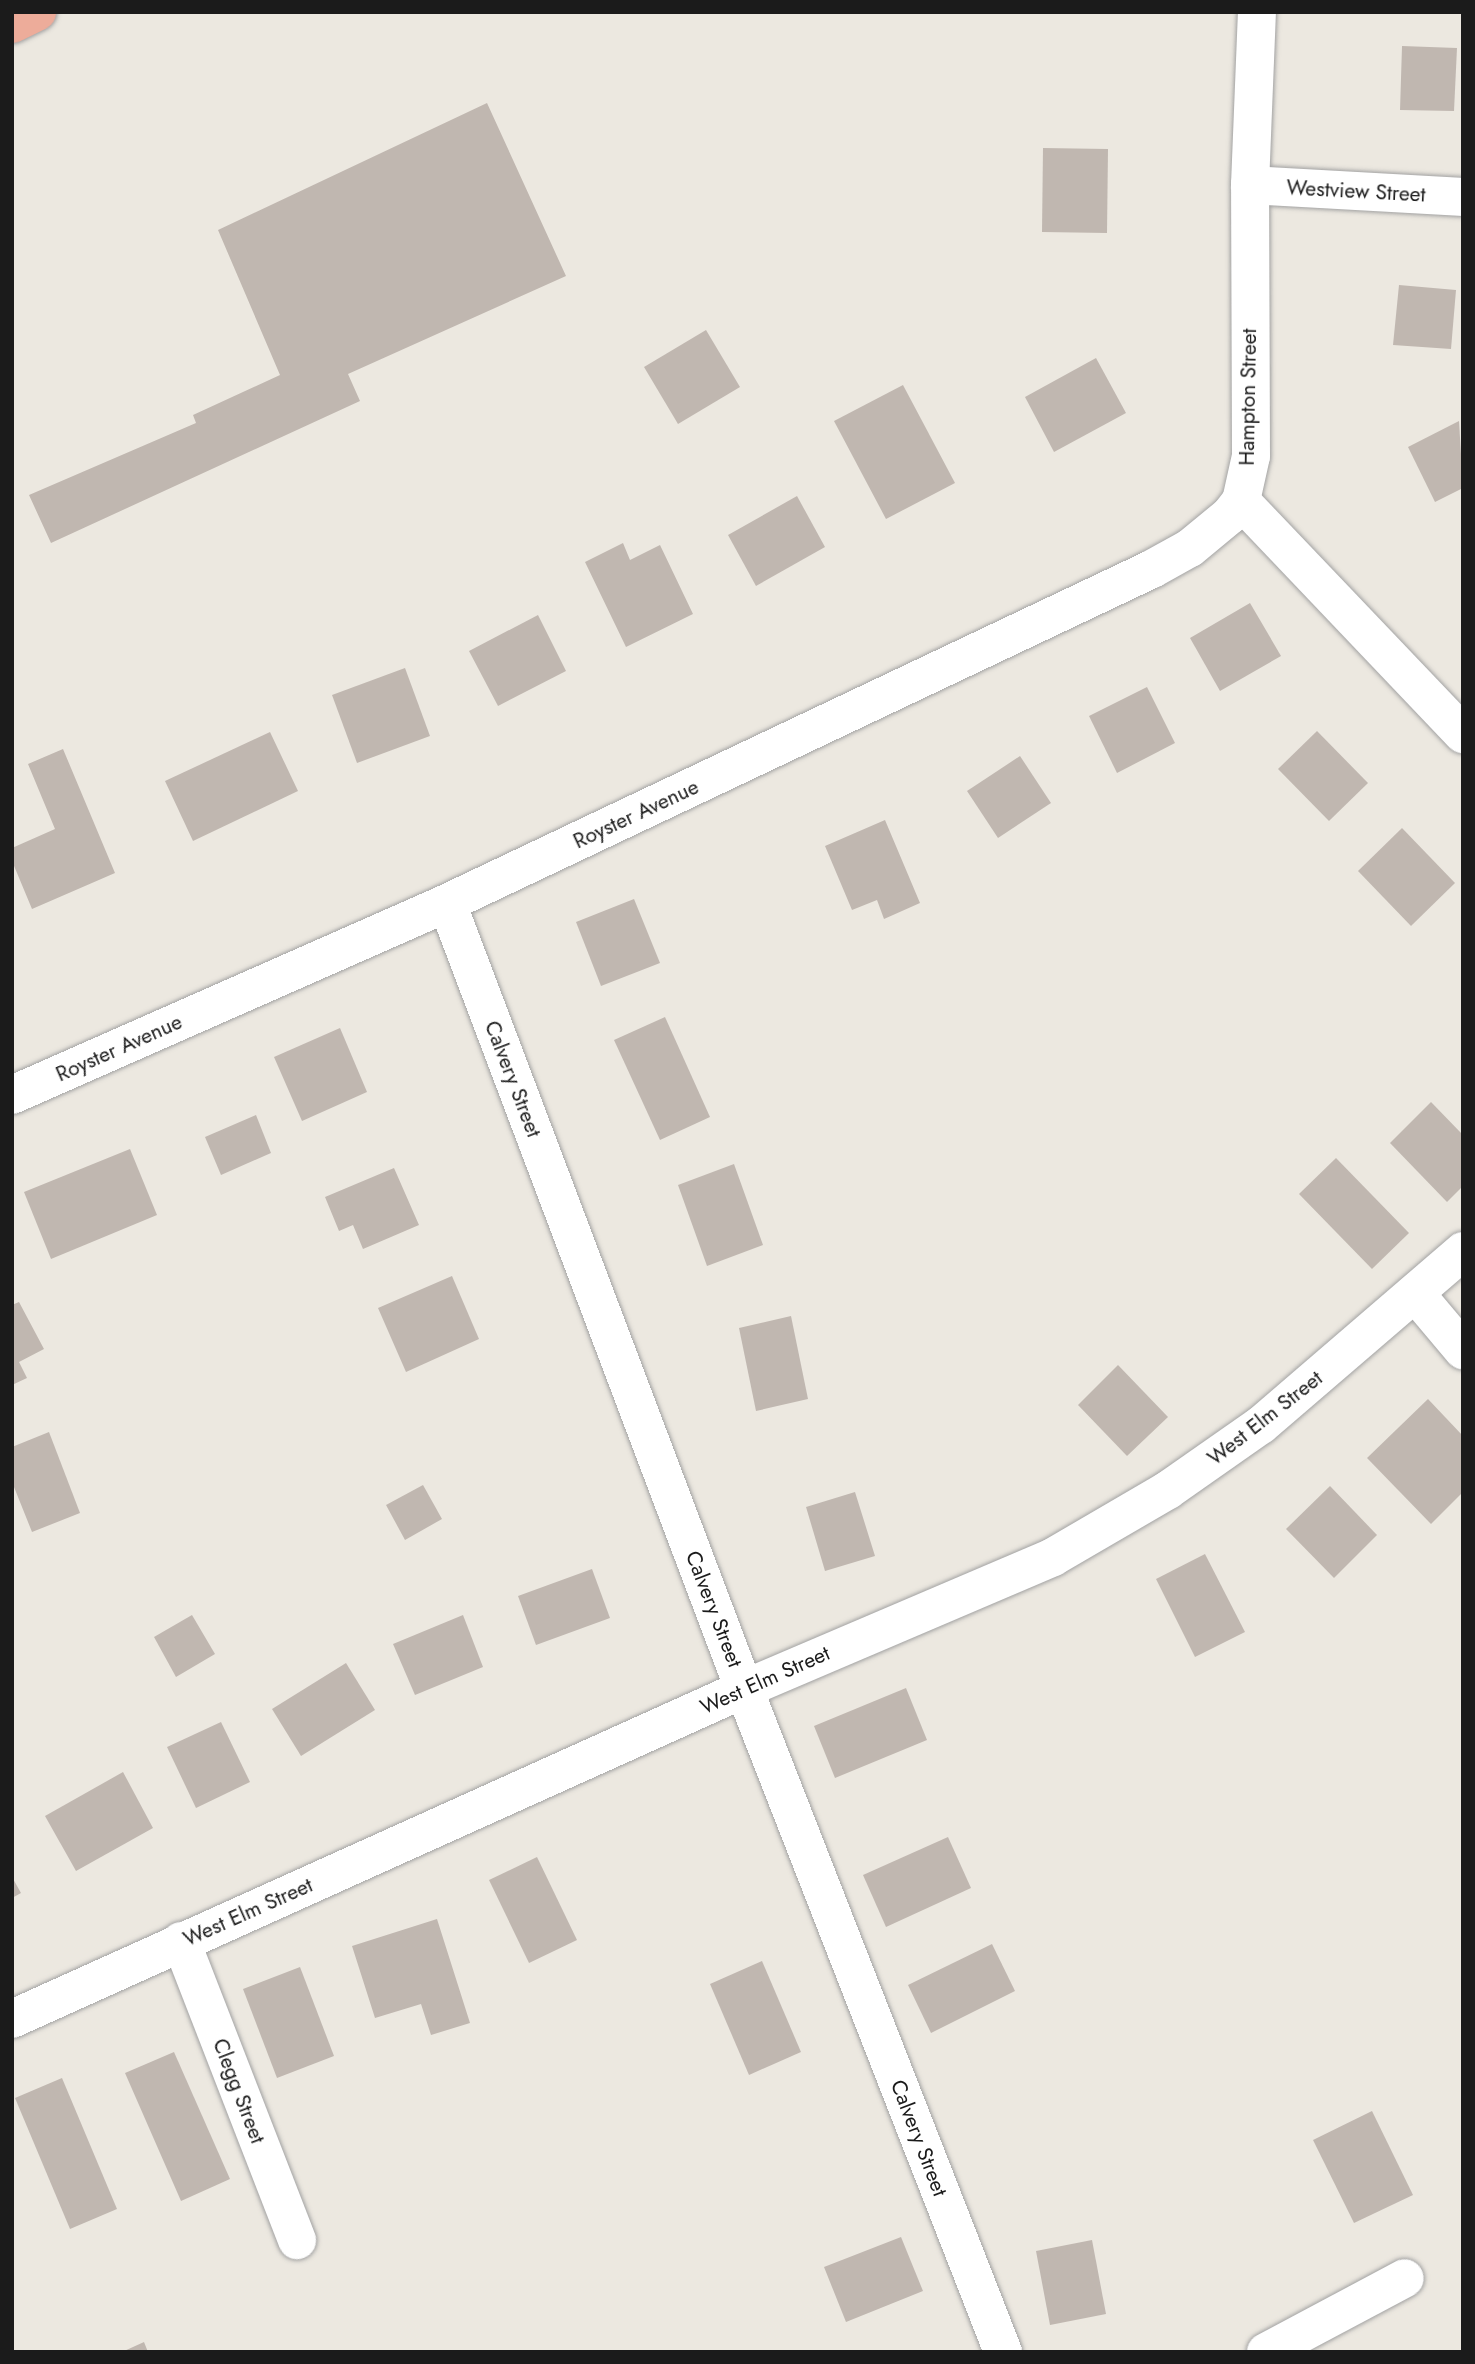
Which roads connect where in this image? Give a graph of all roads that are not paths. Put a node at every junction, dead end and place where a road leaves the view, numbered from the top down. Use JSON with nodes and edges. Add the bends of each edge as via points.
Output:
{"nodes":[{"id":1,"x":37,"y":12,"type":"edge"},
{"id":2,"x":1257,"y":12,"type":"edge"},
{"id":3,"x":12,"y":24,"type":"edge"},
{"id":4,"x":1250,"y":185,"type":"junction"},
{"id":5,"x":1463,"y":197,"type":"edge"},
{"id":6,"x":1241,"y":501,"type":"junction"},
{"id":7,"x":1463,"y":734,"type":"edge"},
{"id":8,"x":447,"y":903,"type":"junction"},
{"id":9,"x":12,"y":1095,"type":"edge"},
{"id":10,"x":1463,"y":1251,"type":"edge"},
{"id":11,"x":1415,"y":1293,"type":"junction"},
{"id":12,"x":1463,"y":1350,"type":"edge"},
{"id":13,"x":744,"y":1689,"type":"junction"},
{"id":14,"x":181,"y":1941,"type":"junction"},
{"id":15,"x":12,"y":2019,"type":"edge"},
{"id":16,"x":297,"y":2240,"type":"dead end"},
{"id":17,"x":1405,"y":2278,"type":"dead end"},
{"id":18,"x":1003,"y":2352,"type":"edge"},
{"id":19,"x":1266,"y":2352,"type":"edge"}],
"edges":[{"from":1,"to":3,"type":"highway"},
{"from":2,"to":4,"type":"street","name":"Hampton Street"},
{"from":4,"to":5,"type":"street","name":"Westview Street"},
{"from":4,"to":6,"type":"street","name":"Hampton Street","via":[[1251,456]]},
{"from":6,"to":7,"type":"street"},
{"from":6,"to":8,"type":"street","name":"Royster Avenue","via":[[1190,548],[1152,569]]},
{"from":8,"to":9,"type":"street","name":"Royster Avenue"},
{"from":8,"to":13,"type":"street","name":"Calvery Street"},
{"from":10,"to":11,"type":"street","name":"West Elm Street"},
{"from":11,"to":12,"type":"street"},
{"from":11,"to":13,"type":"street","name":"West Elm Street","via":[[1261,1425],[1119,1521],[1052,1557]]},
{"from":13,"to":14,"type":"street","name":"West Elm Street"},
{"from":13,"to":18,"type":"street","name":"Calvery Street"},
{"from":14,"to":15,"type":"street","name":"West Elm Street"},
{"from":14,"to":16,"type":"street","name":"Clegg Street"},
{"from":17,"to":19,"type":"street"}]}
